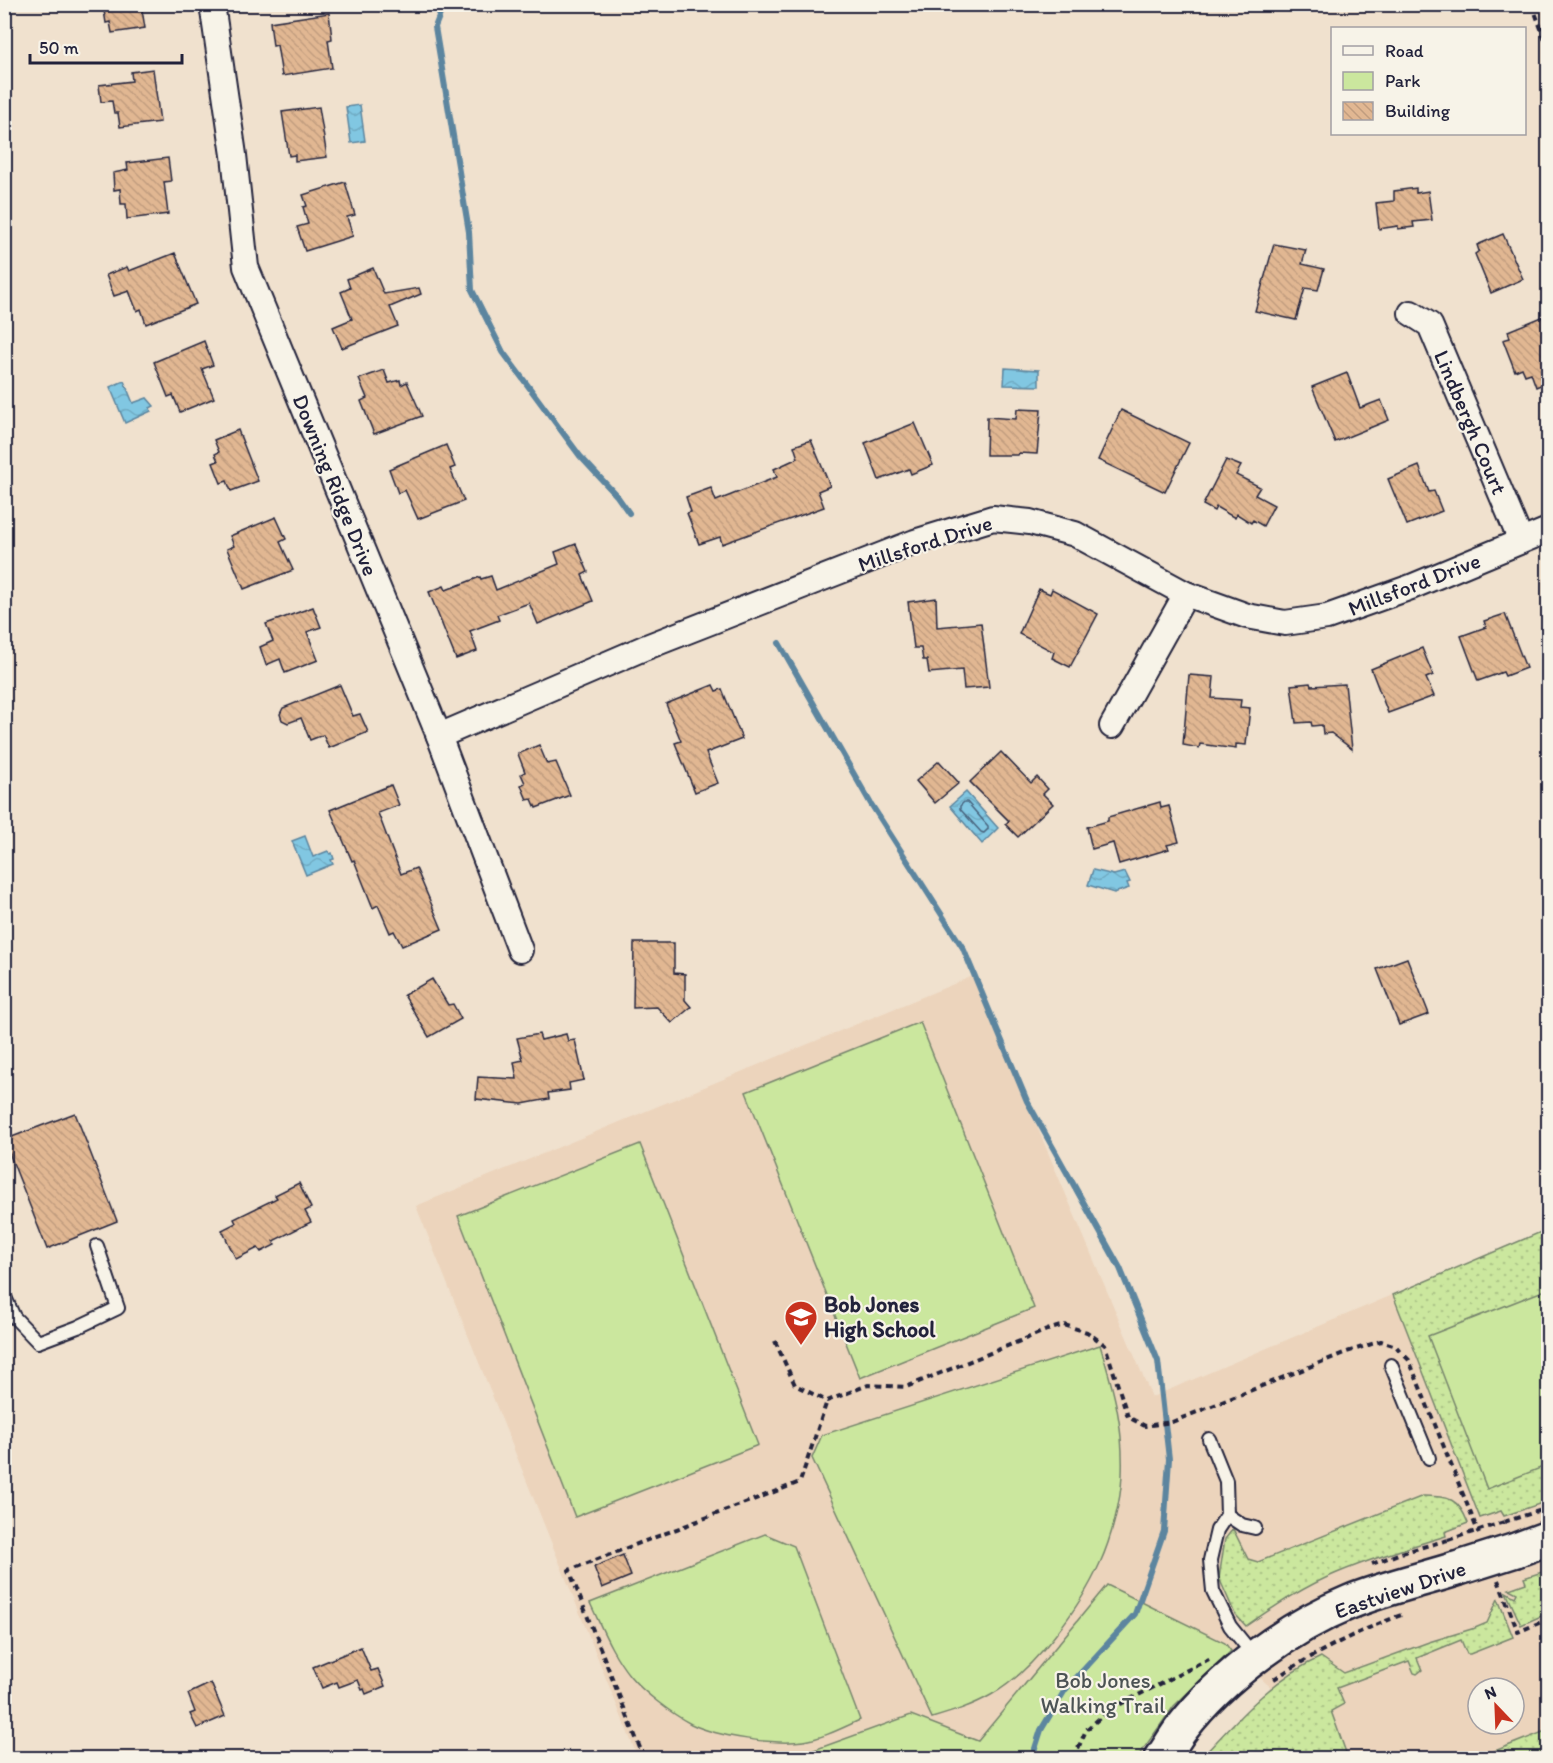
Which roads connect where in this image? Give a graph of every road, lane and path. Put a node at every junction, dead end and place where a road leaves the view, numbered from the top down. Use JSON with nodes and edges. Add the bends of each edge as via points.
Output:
{"nodes":[{"id":1,"x":212,"y":4,"type":"edge"},
{"id":2,"x":1532,"y":4,"type":"edge"},
{"id":3,"x":1548,"y":48,"type":"edge"},
{"id":4,"x":1410,"y":313,"type":"dead end"},
{"id":5,"x":1548,"y":530,"type":"edge"},
{"id":6,"x":1521,"y":541,"type":"junction"},
{"id":7,"x":1186,"y":594,"type":"junction"},
{"id":8,"x":1113,"y":726,"type":"dead end"},
{"id":9,"x":440,"y":736,"type":"junction"},
{"id":10,"x":520,"y":950,"type":"dead end"},
{"id":11,"x":97,"y":1246,"type":"dead end"},
{"id":12,"x":4,"y":1295,"type":"edge"},
{"id":13,"x":775,"y":1341,"type":"dead end"},
{"id":14,"x":1391,"y":1365,"type":"dead end"},
{"id":15,"x":827,"y":1401,"type":"junction"},
{"id":16,"x":1209,"y":1439,"type":"dead end"},
{"id":17,"x":1429,"y":1458,"type":"dead end"},
{"id":18,"x":1548,"y":1508,"type":"edge"},
{"id":19,"x":1227,"y":1515,"type":"junction"},
{"id":20,"x":1255,"y":1528,"type":"dead end"},
{"id":21,"x":1480,"y":1535,"type":"dead end"},
{"id":22,"x":1510,"y":1536,"type":"junction"},
{"id":23,"x":1548,"y":1538,"type":"edge"},
{"id":24,"x":1452,"y":1555,"type":"junction"},
{"id":25,"x":1497,"y":1578,"type":"dead end"},
{"id":26,"x":1405,"y":1613,"type":"dead end"},
{"id":27,"x":1548,"y":1620,"type":"edge"},
{"id":28,"x":1264,"y":1669,"type":"junction"},
{"id":29,"x":644,"y":1758,"type":"edge"},
{"id":30,"x":1162,"y":1758,"type":"edge"}],
"edges":[{"from":1,"to":9,"type":"street","name":"Downing Ridge Drive","via":[[246,267]]},
{"from":2,"to":3,"type":"path"},
{"from":4,"to":6,"type":"street","name":"Lindbergh Court","via":[[1430,325]]},
{"from":5,"to":6,"type":"street","name":"Millsford Drive"},
{"from":6,"to":7,"type":"street","name":"Millsford Drive","via":[[1327,617],[1285,623],[1246,616]]},
{"from":7,"to":8,"type":"street"},
{"from":7,"to":9,"type":"street","name":"Millsford Drive","via":[[1075,534],[1030,522],[993,518],[915,542],[644,648]]},
{"from":9,"to":10,"type":"street","name":"Downing Ridge Drive"},
{"from":11,"to":12,"type":"lane","via":[[118,1308],[38,1341],[14,1317]]},
{"from":13,"to":15,"type":"path","via":[[795,1385]]},
{"from":14,"to":17,"type":"lane"},
{"from":15,"to":21,"type":"path","via":[[868,1385],[906,1387],[1065,1325],[1087,1332],[1105,1345],[1128,1417],[1145,1426],[1156,1425],[1381,1341],[1396,1346],[1409,1360]]},
{"from":15,"to":29,"type":"path","via":[[800,1482],[569,1570]]},
{"from":16,"to":19,"type":"lane","via":[[1226,1481]]},
{"from":18,"to":22,"type":"path"},
{"from":19,"to":20,"type":"lane"},
{"from":19,"to":28,"type":"lane","via":[[1217,1530],[1210,1560],[1213,1591],[1230,1626]]},
{"from":22,"to":23,"type":"street","name":"Eastview Drive"},
{"from":22,"to":24,"type":"street","name":"Eastview Drive","bridge":true},
{"from":22,"to":24,"type":"path","bridge":true},
{"from":24,"to":28,"type":"street","name":"Eastview Drive","via":[[1307,1623]]},
{"from":25,"to":27,"type":"path","via":[[1518,1632]]},
{"from":26,"to":28,"type":"path","via":[[1318,1651]]},
{"from":28,"to":30,"type":"street","name":"Eastview Drive","via":[[1212,1694]]}]}
